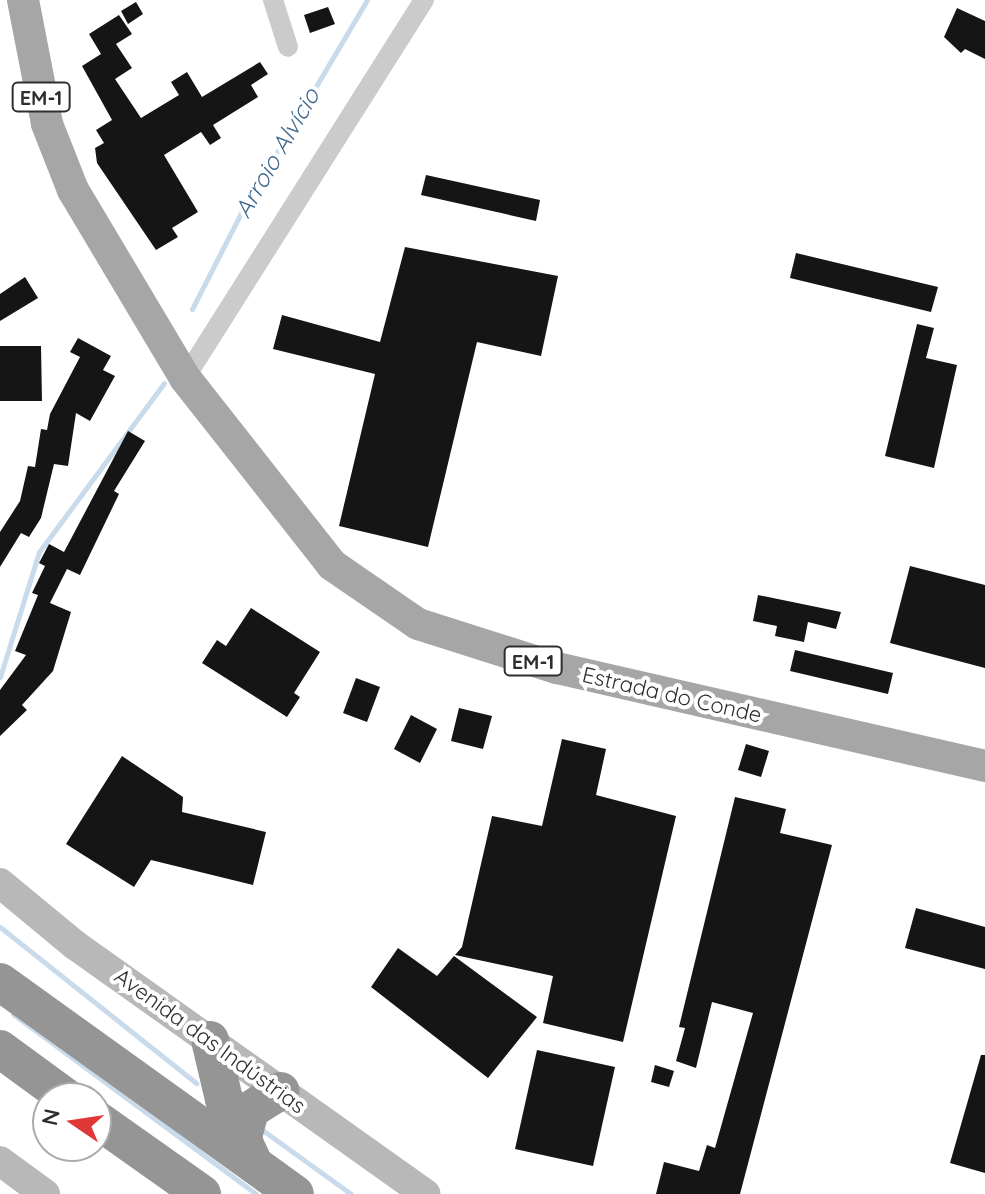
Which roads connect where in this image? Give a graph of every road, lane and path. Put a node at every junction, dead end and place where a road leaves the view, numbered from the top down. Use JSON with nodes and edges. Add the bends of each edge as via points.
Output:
{"nodes":[{"id":1,"x":23,"y":0,"type":"edge"},
{"id":2,"x":273,"y":0,"type":"edge"},
{"id":3,"x":424,"y":0,"type":"edge"},
{"id":4,"x":288,"y":47,"type":"dead end"},
{"id":5,"x":185,"y":378,"type":"junction"},
{"id":6,"x":985,"y":766,"type":"edge"},
{"id":7,"x":0,"y":883,"type":"edge"},
{"id":8,"x":0,"y":982,"type":"edge"},
{"id":9,"x":210,"y":1040,"type":"junction"},
{"id":10,"x":0,"y":1049,"type":"edge"},
{"id":11,"x":45,"y":1082,"type":"edge"},
{"id":12,"x":280,"y":1091,"type":"junction"},
{"id":13,"x":112,"y":1130,"type":"edge"},
{"id":14,"x":249,"y":1149,"type":"junction"},
{"id":15,"x":0,"y":1161,"type":"edge"},
{"id":16,"x":45,"y":1194,"type":"edge"},
{"id":17,"x":202,"y":1194,"type":"edge"},
{"id":18,"x":295,"y":1194,"type":"edge"},
{"id":19,"x":425,"y":1194,"type":"edge"}],
"edges":[{"from":1,"to":5,"type":"main road","name":"Estrada do Conde","number":"EM-1","via":[[47,124],[73,190]]},
{"from":2,"to":4,"type":"street"},
{"from":3,"to":5,"type":"street"},
{"from":5,"to":6,"type":"main road","name":"Estrada do Conde","number":"EM-1","via":[[332,565],[418,624],[557,668]]},
{"from":7,"to":9,"type":"main road","name":"Avenida das Indústrias","via":[[75,945]]},
{"from":8,"to":14,"type":"highway"},
{"from":9,"to":12,"type":"main road","name":"Avenida das Indústrias"},
{"from":9,"to":14,"type":"highway","via":[[224,1099]]},
{"from":10,"to":11,"type":"highway"},
{"from":12,"to":14,"type":"highway","via":[[250,1110]]},
{"from":12,"to":19,"type":"main road","name":"Avenida das Indústrias"},
{"from":13,"to":17,"type":"highway"},
{"from":14,"to":18,"type":"highway"},
{"from":15,"to":16,"type":"main road"}]}
